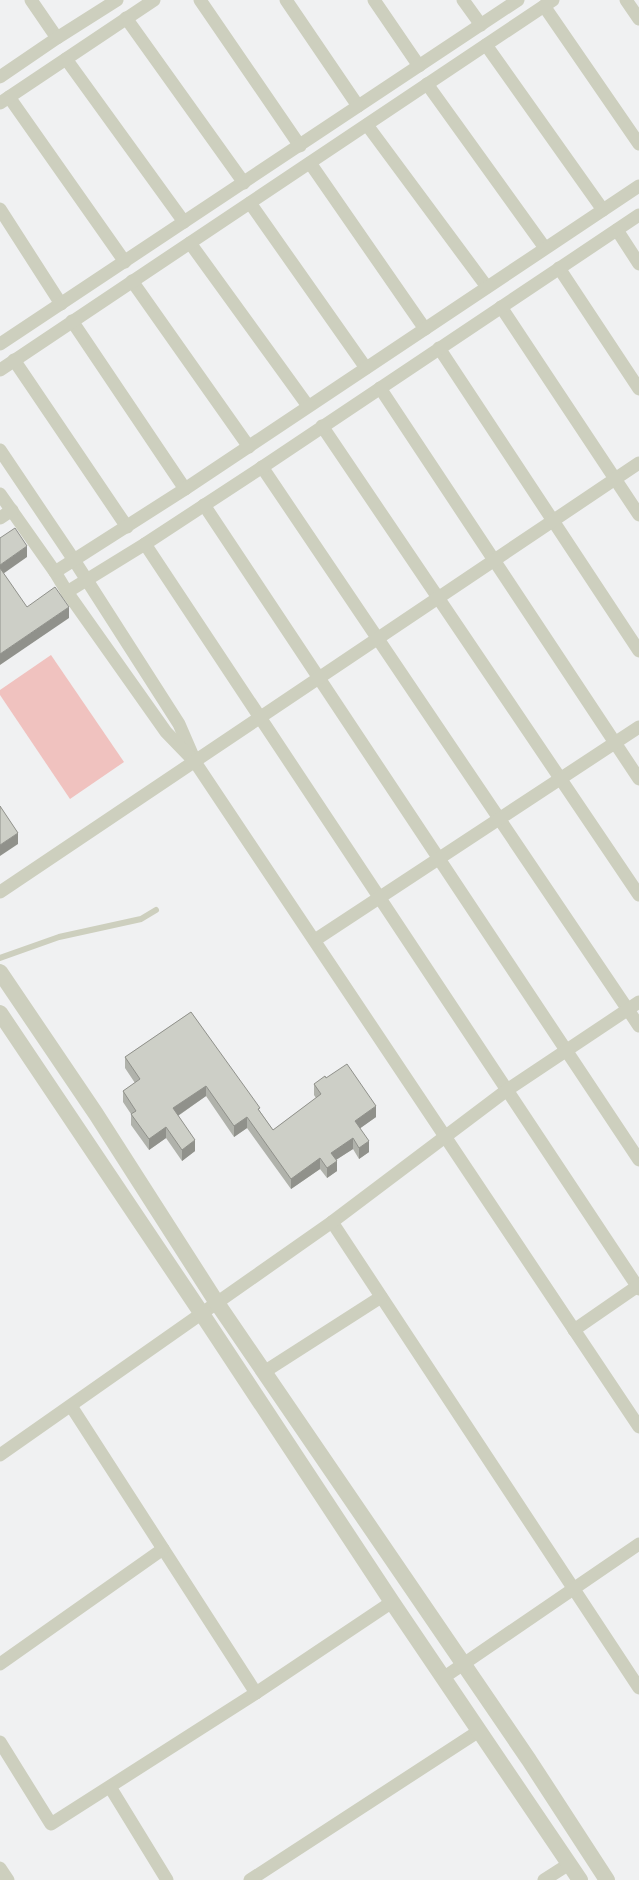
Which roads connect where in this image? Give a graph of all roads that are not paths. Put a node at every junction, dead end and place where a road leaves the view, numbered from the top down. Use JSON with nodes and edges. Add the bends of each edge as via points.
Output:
{"nodes":[{"id":1,"x":31,"y":0,"type":"edge"},
{"id":2,"x":117,"y":0,"type":"edge"},
{"id":3,"x":154,"y":0,"type":"edge"},
{"id":4,"x":200,"y":0,"type":"edge"},
{"id":5,"x":286,"y":0,"type":"edge"},
{"id":6,"x":374,"y":0,"type":"edge"},
{"id":7,"x":463,"y":0,"type":"edge"},
{"id":8,"x":518,"y":0,"type":"edge"},
{"id":9,"x":626,"y":0,"type":"edge"},
{"id":10,"x":548,"y":3,"type":"edge"},
{"id":11,"x":126,"y":18,"type":"junction"},
{"id":12,"x":639,"y":19,"type":"edge"},
{"id":13,"x":481,"y":26,"type":"junction"},
{"id":14,"x":57,"y":38,"type":"junction"},
{"id":15,"x":486,"y":45,"type":"junction"},
{"id":16,"x":66,"y":59,"type":"junction"},
{"id":17,"x":419,"y":66,"type":"junction"},
{"id":18,"x":0,"y":76,"type":"edge"},
{"id":19,"x":427,"y":84,"type":"junction"},
{"id":20,"x":4,"y":100,"type":"edge"},
{"id":21,"x":358,"y":106,"type":"junction"},
{"id":22,"x":367,"y":125,"type":"junction"},
{"id":23,"x":639,"y":144,"type":"edge"},
{"id":24,"x":300,"y":146,"type":"junction"},
{"id":25,"x":310,"y":163,"type":"junction"},
{"id":26,"x":244,"y":183,"type":"junction"},
{"id":27,"x":639,"y":186,"type":"edge"},
{"id":28,"x":250,"y":203,"type":"junction"},
{"id":29,"x":0,"y":209,"type":"edge"},
{"id":30,"x":603,"y":210,"type":"junction"},
{"id":31,"x":639,"y":215,"type":"edge"},
{"id":32,"x":184,"y":222,"type":"junction"},
{"id":33,"x":616,"y":230,"type":"junction"},
{"id":34,"x":190,"y":243,"type":"junction"},
{"id":35,"x":545,"y":248,"type":"junction"},
{"id":36,"x":124,"y":262,"type":"junction"},
{"id":37,"x":639,"y":264,"type":"edge"},
{"id":38,"x":559,"y":268,"type":"junction"},
{"id":39,"x":132,"y":281,"type":"junction"},
{"id":40,"x":488,"y":287,"type":"junction"},
{"id":41,"x":61,"y":304,"type":"junction"},
{"id":42,"x":501,"y":307,"type":"junction"},
{"id":43,"x":72,"y":321,"type":"junction"},
{"id":44,"x":426,"y":329,"type":"junction"},
{"id":45,"x":1,"y":341,"type":"edge"},
{"id":46,"x":439,"y":348,"type":"junction"},
{"id":47,"x":14,"y":360,"type":"junction"},
{"id":48,"x":366,"y":368,"type":"junction"},
{"id":49,"x":0,"y":370,"type":"edge"},
{"id":50,"x":380,"y":388,"type":"junction"},
{"id":51,"x":639,"y":390,"type":"edge"},
{"id":52,"x":308,"y":406,"type":"junction"},
{"id":53,"x":322,"y":426,"type":"junction"},
{"id":54,"x":249,"y":447,"type":"junction"},
{"id":55,"x":0,"y":450,"type":"edge"},
{"id":56,"x":639,"y":463,"type":"edge"},
{"id":57,"x":262,"y":467,"type":"junction"},
{"id":58,"x":615,"y":480,"type":"junction"},
{"id":59,"x":185,"y":489,"type":"junction"},
{"id":60,"x":0,"y":494,"type":"edge"},
{"id":61,"x":204,"y":505,"type":"junction"},
{"id":62,"x":12,"y":510,"type":"junction"},
{"id":63,"x":639,"y":516,"type":"edge"},
{"id":64,"x":0,"y":518,"type":"edge"},
{"id":65,"x":553,"y":521,"type":"junction"},
{"id":66,"x":127,"y":527,"type":"junction"},
{"id":67,"x":145,"y":544,"type":"junction"},
{"id":68,"x":74,"y":560,"type":"junction"},
{"id":69,"x":494,"y":560,"type":"junction"},
{"id":70,"x":55,"y":572,"type":"junction"},
{"id":71,"x":86,"y":580,"type":"junction"},
{"id":72,"x":67,"y":592,"type":"junction"},
{"id":73,"x":437,"y":597,"type":"junction"},
{"id":74,"x":377,"y":638,"type":"junction"},
{"id":75,"x":639,"y":651,"type":"edge"},
{"id":76,"x":318,"y":677,"type":"junction"},
{"id":77,"x":259,"y":717,"type":"junction"},
{"id":78,"x":639,"y":727,"type":"edge"},
{"id":79,"x":615,"y":743,"type":"junction"},
{"id":80,"x":195,"y":762,"type":"junction"},
{"id":81,"x":560,"y":778,"type":"junction"},
{"id":82,"x":639,"y":779,"type":"edge"},
{"id":83,"x":500,"y":819,"type":"junction"},
{"id":84,"x":439,"y":860,"type":"junction"},
{"id":85,"x":0,"y":892,"type":"edge"},
{"id":86,"x":639,"y":896,"type":"edge"},
{"id":87,"x":380,"y":899,"type":"junction"},
{"id":88,"x":156,"y":910,"type":"dead end"},
{"id":89,"x":315,"y":940,"type":"junction"},
{"id":90,"x":0,"y":958,"type":"edge"},
{"id":91,"x":0,"y":972,"type":"edge"},
{"id":92,"x":639,"y":1002,"type":"edge"},
{"id":93,"x":628,"y":1010,"type":"junction"},
{"id":94,"x":0,"y":1014,"type":"edge"},
{"id":95,"x":639,"y":1026,"type":"edge"},
{"id":96,"x":566,"y":1051,"type":"junction"},
{"id":97,"x":507,"y":1090,"type":"junction"},
{"id":98,"x":446,"y":1138,"type":"junction"},
{"id":99,"x":639,"y":1160,"type":"edge"},
{"id":100,"x":332,"y":1222,"type":"junction"},
{"id":101,"x":638,"y":1287,"type":"edge"},
{"id":102,"x":381,"y":1297,"type":"junction"},
{"id":103,"x":217,"y":1303,"type":"junction"},
{"id":104,"x":202,"y":1314,"type":"junction"},
{"id":105,"x":574,"y":1330,"type":"junction"},
{"id":106,"x":264,"y":1372,"type":"junction"},
{"id":107,"x":71,"y":1406,"type":"junction"},
{"id":108,"x":639,"y":1427,"type":"edge"},
{"id":109,"x":0,"y":1455,"type":"edge"},
{"id":110,"x":639,"y":1544,"type":"edge"},
{"id":111,"x":163,"y":1549,"type":"junction"},
{"id":112,"x":573,"y":1590,"type":"junction"},
{"id":113,"x":392,"y":1602,"type":"junction"},
{"id":114,"x":0,"y":1664,"type":"edge"},
{"id":115,"x":462,"y":1665,"type":"junction"},
{"id":116,"x":443,"y":1678,"type":"junction"},
{"id":117,"x":639,"y":1688,"type":"edge"},
{"id":118,"x":256,"y":1693,"type":"junction"},
{"id":119,"x":479,"y":1731,"type":"junction"},
{"id":120,"x":0,"y":1742,"type":"edge"},
{"id":121,"x":110,"y":1787,"type":"junction"},
{"id":122,"x":569,"y":1864,"type":"junction"},
{"id":123,"x":0,"y":1868,"type":"edge"},
{"id":124,"x":8,"y":1880,"type":"edge"},
{"id":125,"x":167,"y":1880,"type":"edge"},
{"id":126,"x":250,"y":1880,"type":"edge"},
{"id":127,"x":544,"y":1880,"type":"edge"},
{"id":128,"x":580,"y":1880,"type":"edge"},
{"id":129,"x":607,"y":1880,"type":"edge"}],
"edges":[{"from":1,"to":14,"type":"street"},
{"from":2,"to":14,"type":"street"},
{"from":3,"to":11,"type":"street"},
{"from":4,"to":24,"type":"street"},
{"from":5,"to":21,"type":"street"},
{"from":6,"to":17,"type":"street"},
{"from":7,"to":13,"type":"street"},
{"from":8,"to":13,"type":"street"},
{"from":9,"to":12,"type":"street"},
{"from":10,"to":15,"type":"street"},
{"from":10,"to":23,"type":"street"},
{"from":11,"to":16,"type":"street"},
{"from":11,"to":26,"type":"street"},
{"from":13,"to":17,"type":"street"},
{"from":14,"to":18,"type":"street"},
{"from":15,"to":19,"type":"street"},
{"from":15,"to":30,"type":"street"},
{"from":16,"to":20,"type":"street"},
{"from":16,"to":32,"type":"street"},
{"from":17,"to":21,"type":"street"},
{"from":19,"to":22,"type":"street"},
{"from":19,"to":35,"type":"street"},
{"from":20,"to":36,"type":"street"},
{"from":21,"to":24,"type":"street"},
{"from":22,"to":25,"type":"street"},
{"from":22,"to":40,"type":"street"},
{"from":24,"to":26,"type":"street"},
{"from":25,"to":28,"type":"street"},
{"from":25,"to":44,"type":"street"},
{"from":26,"to":32,"type":"street"},
{"from":27,"to":30,"type":"street"},
{"from":28,"to":34,"type":"street"},
{"from":28,"to":48,"type":"street"},
{"from":29,"to":41,"type":"street"},
{"from":30,"to":35,"type":"street"},
{"from":31,"to":33,"type":"street"},
{"from":32,"to":36,"type":"street"},
{"from":33,"to":37,"type":"street"},
{"from":33,"to":38,"type":"street"},
{"from":34,"to":39,"type":"street"},
{"from":34,"to":52,"type":"street"},
{"from":35,"to":40,"type":"street"},
{"from":36,"to":41,"type":"street"},
{"from":38,"to":42,"type":"street"},
{"from":38,"to":51,"type":"street"},
{"from":39,"to":43,"type":"street"},
{"from":39,"to":54,"type":"street"},
{"from":40,"to":44,"type":"street"},
{"from":41,"to":45,"type":"street"},
{"from":42,"to":46,"type":"street"},
{"from":42,"to":58,"type":"street"},
{"from":43,"to":47,"type":"street"},
{"from":43,"to":59,"type":"street"},
{"from":44,"to":48,"type":"street"},
{"from":46,"to":50,"type":"street"},
{"from":46,"to":65,"type":"street"},
{"from":47,"to":49,"type":"street"},
{"from":47,"to":66,"type":"street"},
{"from":48,"to":52,"type":"street"},
{"from":50,"to":53,"type":"street"},
{"from":50,"to":69,"type":"street"},
{"from":52,"to":54,"type":"street"},
{"from":53,"to":57,"type":"street"},
{"from":53,"to":73,"type":"street"},
{"from":54,"to":59,"type":"street"},
{"from":55,"to":68,"type":"street"},
{"from":56,"to":58,"type":"street"},
{"from":57,"to":61,"type":"street"},
{"from":57,"to":74,"type":"street"},
{"from":58,"to":63,"type":"street"},
{"from":58,"to":65,"type":"street"},
{"from":59,"to":66,"type":"street"},
{"from":60,"to":62,"type":"street"},
{"from":61,"to":67,"type":"street"},
{"from":61,"to":76,"type":"street"},
{"from":62,"to":64,"type":"street"},
{"from":62,"to":70,"type":"street"},
{"from":65,"to":69,"type":"street"},
{"from":65,"to":75,"type":"street"},
{"from":66,"to":68,"type":"street"},
{"from":67,"to":71,"type":"street"},
{"from":67,"to":77,"type":"street"},
{"from":68,"to":70,"type":"street"},
{"from":68,"to":71,"type":"street"},
{"from":69,"to":73,"type":"street"},
{"from":69,"to":79,"type":"street"},
{"from":70,"to":72,"type":"street"},
{"from":71,"to":72,"type":"street"},
{"from":71,"to":80,"type":"street","via":[[179,724]]},
{"from":72,"to":80,"type":"street","via":[[166,732]]},
{"from":73,"to":74,"type":"street"},
{"from":73,"to":81,"type":"street"},
{"from":74,"to":76,"type":"street"},
{"from":74,"to":83,"type":"street"},
{"from":76,"to":77,"type":"street"},
{"from":76,"to":84,"type":"street"},
{"from":77,"to":80,"type":"street"},
{"from":77,"to":87,"type":"street"},
{"from":78,"to":79,"type":"street"},
{"from":79,"to":81,"type":"street"},
{"from":79,"to":82,"type":"street"},
{"from":80,"to":85,"type":"street"},
{"from":80,"to":89,"type":"street"},
{"from":81,"to":83,"type":"street"},
{"from":81,"to":86,"type":"street"},
{"from":83,"to":84,"type":"street"},
{"from":83,"to":93,"type":"street"},
{"from":84,"to":87,"type":"street"},
{"from":84,"to":96,"type":"street"},
{"from":87,"to":89,"type":"street"},
{"from":87,"to":97,"type":"street"},
{"from":88,"to":90,"type":"lane","via":[[141,920],[59,937]]},
{"from":89,"to":98,"type":"street"},
{"from":91,"to":103,"type":"street","via":[[96,1114]]},
{"from":92,"to":93,"type":"street"},
{"from":93,"to":95,"type":"street"},
{"from":93,"to":96,"type":"street"},
{"from":94,"to":104,"type":"street"},
{"from":96,"to":97,"type":"street"},
{"from":96,"to":99,"type":"street"},
{"from":97,"to":98,"type":"street"},
{"from":97,"to":101,"type":"street"},
{"from":98,"to":100,"type":"street"},
{"from":98,"to":105,"type":"street"},
{"from":100,"to":102,"type":"street"},
{"from":100,"to":103,"type":"street"},
{"from":101,"to":105,"type":"street"},
{"from":102,"to":106,"type":"street"},
{"from":102,"to":112,"type":"street"},
{"from":103,"to":104,"type":"street"},
{"from":103,"to":106,"type":"street"},
{"from":104,"to":107,"type":"street"},
{"from":104,"to":113,"type":"street"},
{"from":105,"to":108,"type":"street"},
{"from":106,"to":115,"type":"street"},
{"from":107,"to":109,"type":"street"},
{"from":107,"to":111,"type":"street"},
{"from":110,"to":112,"type":"street"},
{"from":111,"to":114,"type":"street"},
{"from":111,"to":118,"type":"street"},
{"from":112,"to":115,"type":"street"},
{"from":112,"to":117,"type":"street"},
{"from":113,"to":116,"type":"street"},
{"from":113,"to":118,"type":"street"},
{"from":115,"to":116,"type":"street"},
{"from":115,"to":129,"type":"street"},
{"from":116,"to":119,"type":"street"},
{"from":118,"to":121,"type":"street"},
{"from":119,"to":122,"type":"street"},
{"from":119,"to":126,"type":"street"},
{"from":120,"to":121,"type":"street","via":[[51,1824]]},
{"from":121,"to":125,"type":"street"},
{"from":122,"to":127,"type":"street"},
{"from":122,"to":128,"type":"street"},
{"from":123,"to":124,"type":"street"}]}
